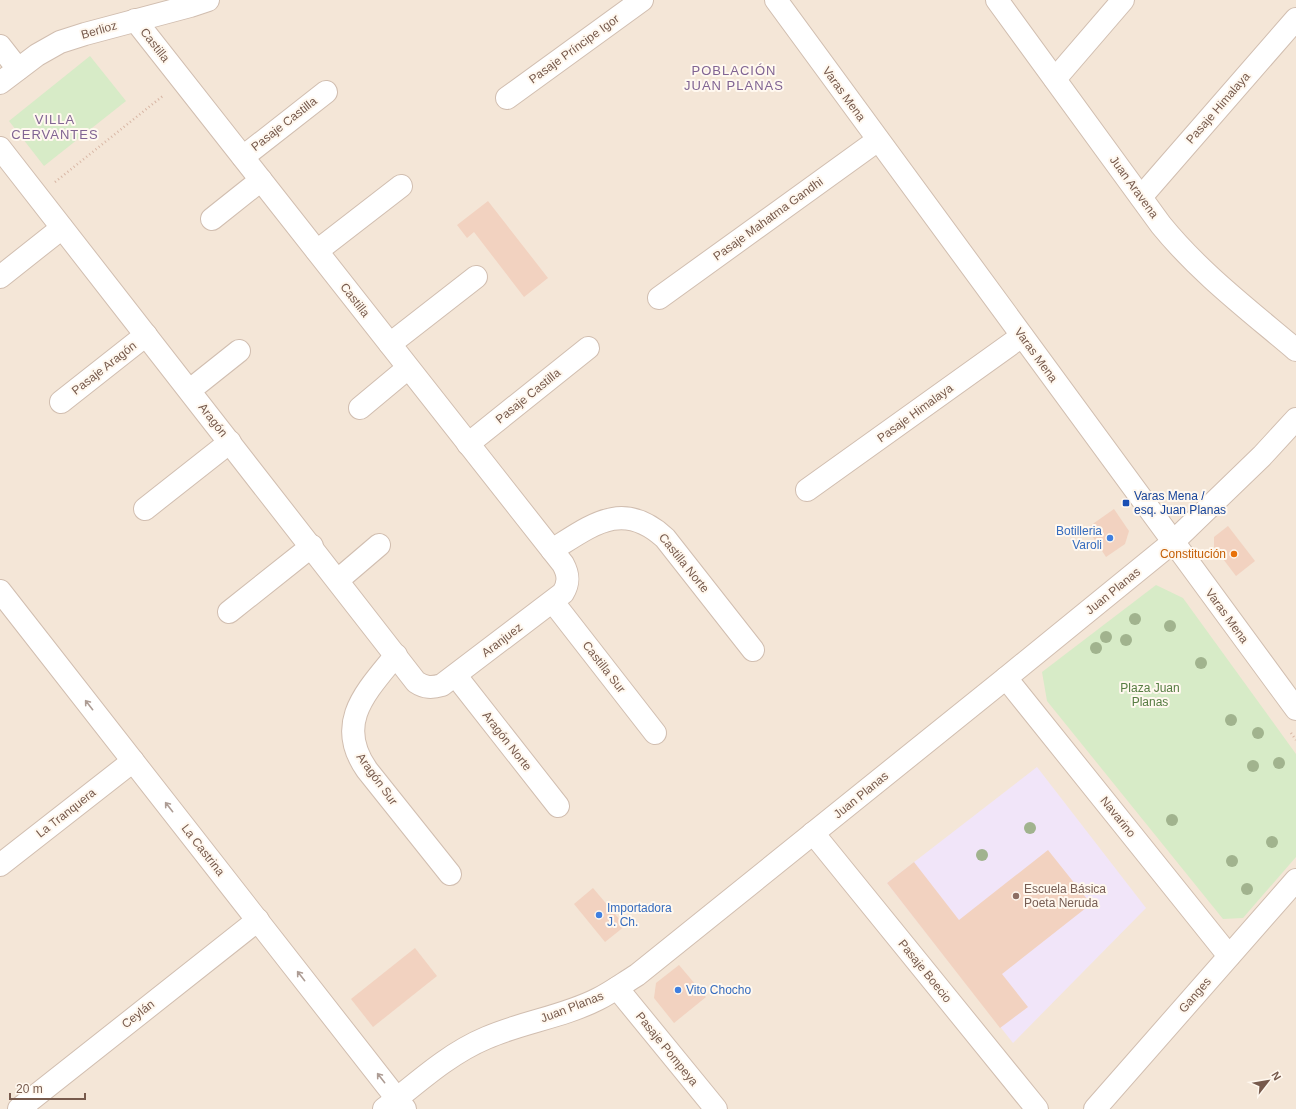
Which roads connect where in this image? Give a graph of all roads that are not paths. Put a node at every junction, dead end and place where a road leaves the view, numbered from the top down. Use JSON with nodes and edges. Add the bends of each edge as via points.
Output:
{"nodes":[{"id":1,"x":208,"y":0,"type":"edge"},
{"id":2,"x":642,"y":0,"type":"edge"},
{"id":3,"x":776,"y":0,"type":"edge"},
{"id":4,"x":998,"y":0,"type":"edge"},
{"id":5,"x":1124,"y":0,"type":"edge"},
{"id":6,"x":1296,"y":19,"type":"edge"},
{"id":7,"x":135,"y":20,"type":"junction"},
{"id":8,"x":0,"y":46,"type":"edge"},
{"id":9,"x":18,"y":69,"type":"junction"},
{"id":10,"x":1055,"y":79,"type":"junction"},
{"id":11,"x":0,"y":83,"type":"edge"},
{"id":12,"x":326,"y":92,"type":"dead end"},
{"id":13,"x":507,"y":98,"type":"dead end"},
{"id":14,"x":878,"y":140,"type":"junction"},
{"id":15,"x":0,"y":148,"type":"edge"},
{"id":16,"x":243,"y":157,"type":"junction"},
{"id":17,"x":261,"y":180,"type":"junction"},
{"id":18,"x":401,"y":186,"type":"dead end"},
{"id":19,"x":1141,"y":197,"type":"junction"},
{"id":20,"x":212,"y":219,"type":"dead end"},
{"id":21,"x":62,"y":228,"type":"junction"},
{"id":22,"x":316,"y":251,"type":"junction"},
{"id":23,"x":0,"y":277,"type":"edge"},
{"id":24,"x":476,"y":277,"type":"dead end"},
{"id":25,"x":659,"y":298,"type":"dead end"},
{"id":26,"x":146,"y":335,"type":"junction"},
{"id":27,"x":1022,"y":336,"type":"junction"},
{"id":28,"x":390,"y":344,"type":"junction"},
{"id":29,"x":588,"y":348,"type":"dead end"},
{"id":30,"x":1296,"y":350,"type":"edge"},
{"id":31,"x":239,"y":351,"type":"dead end"},
{"id":32,"x":408,"y":368,"type":"junction"},
{"id":33,"x":190,"y":390,"type":"junction"},
{"id":34,"x":61,"y":402,"type":"dead end"},
{"id":35,"x":360,"y":408,"type":"dead end"},
{"id":36,"x":1296,"y":418,"type":"edge"},
{"id":37,"x":230,"y":442,"type":"junction"},
{"id":38,"x":468,"y":444,"type":"junction"},
{"id":39,"x":807,"y":490,"type":"dead end"},
{"id":40,"x":145,"y":509,"type":"dead end"},
{"id":41,"x":1173,"y":542,"type":"junction"},
{"id":42,"x":379,"y":545,"type":"dead end"},
{"id":43,"x":312,"y":546,"type":"junction"},
{"id":44,"x":552,"y":550,"type":"junction"},
{"id":45,"x":338,"y":580,"type":"junction"},
{"id":46,"x":568,"y":582,"type":"joint"},
{"id":47,"x":3,"y":601,"type":"edge"},
{"id":48,"x":553,"y":602,"type":"junction"},
{"id":49,"x":228,"y":612,"type":"dead end"},
{"id":50,"x":753,"y":650,"type":"dead end"},
{"id":51,"x":396,"y":655,"type":"junction"},
{"id":52,"x":456,"y":676,"type":"junction"},
{"id":53,"x":1006,"y":678,"type":"junction"},
{"id":54,"x":429,"y":688,"type":"joint"},
{"id":55,"x":1296,"y":709,"type":"edge"},
{"id":56,"x":655,"y":733,"type":"dead end"},
{"id":57,"x":133,"y":761,"type":"junction"},
{"id":58,"x":558,"y":806,"type":"dead end"},
{"id":59,"x":813,"y":833,"type":"junction"},
{"id":60,"x":0,"y":865,"type":"edge"},
{"id":61,"x":450,"y":874,"type":"dead end"},
{"id":62,"x":1296,"y":880,"type":"edge"},
{"id":63,"x":258,"y":920,"type":"junction"},
{"id":64,"x":1229,"y":956,"type":"junction"},
{"id":65,"x":617,"y":988,"type":"junction"},
{"id":66,"x":396,"y":1106,"type":"edge"},
{"id":67,"x":18,"y":1109,"type":"edge"},
{"id":68,"x":716,"y":1109,"type":"edge"},
{"id":69,"x":1037,"y":1109,"type":"edge"},
{"id":70,"x":1095,"y":1109,"type":"edge"}],
"edges":[{"from":1,"to":7,"type":"street","name":"Berlioz"},
{"from":2,"to":13,"type":"street","name":"Pasaje Príncipe Igor"},
{"from":3,"to":14,"type":"street","name":"Varas Mena"},
{"from":4,"to":10,"type":"street","name":"Juan Aravena"},
{"from":5,"to":10,"type":"street"},
{"from":6,"to":19,"type":"street","name":"Pasaje Himalaya"},
{"from":7,"to":9,"type":"street","name":"Berlioz","via":[[60,42],[42,51]]},
{"from":7,"to":16,"type":"street","name":"Castilla"},
{"from":8,"to":9,"type":"street"},
{"from":9,"to":11,"type":"street","name":"Berlioz"},
{"from":10,"to":19,"type":"street","name":"Juan Aravena"},
{"from":12,"to":16,"type":"street","name":"Pasaje Castilla"},
{"from":14,"to":25,"type":"street","name":"Pasaje Mahatma Gandhi"},
{"from":14,"to":27,"type":"street","name":"Varas Mena"},
{"from":15,"to":21,"type":"street","name":"Aragón"},
{"from":16,"to":17,"type":"street","name":"Castilla"},
{"from":17,"to":20,"type":"street"},
{"from":17,"to":22,"type":"street","name":"Castilla"},
{"from":18,"to":22,"type":"street"},
{"from":19,"to":30,"type":"street","name":"Juan Aravena","via":[[1161,225],[1190,257]]},
{"from":21,"to":23,"type":"street"},
{"from":21,"to":26,"type":"street","name":"Aragón"},
{"from":22,"to":28,"type":"street","name":"Castilla"},
{"from":24,"to":28,"type":"street"},
{"from":26,"to":33,"type":"street","name":"Aragón"},
{"from":26,"to":34,"type":"street","name":"Pasaje Aragón"},
{"from":27,"to":39,"type":"street","name":"Pasaje Himalaya"},
{"from":27,"to":41,"type":"street","name":"Varas Mena"},
{"from":28,"to":32,"type":"street","name":"Castilla"},
{"from":29,"to":38,"type":"street","name":"Pasaje Castilla"},
{"from":31,"to":33,"type":"street"},
{"from":32,"to":35,"type":"street"},
{"from":32,"to":38,"type":"street","name":"Castilla"},
{"from":33,"to":37,"type":"street","name":"Aragón"},
{"from":36,"to":41,"type":"street","name":"Juan Planas","via":[[1262,456]]},
{"from":37,"to":40,"type":"street"},
{"from":37,"to":43,"type":"street","name":"Aragón"},
{"from":38,"to":44,"type":"street","name":"Castilla"},
{"from":41,"to":53,"type":"street","name":"Juan Planas"},
{"from":41,"to":55,"type":"street","name":"Varas Mena"},
{"from":42,"to":45,"type":"street"},
{"from":43,"to":45,"type":"street","name":"Aragón"},
{"from":43,"to":49,"type":"street"},
{"from":44,"to":46,"type":"street","name":"Castilla","via":[[566,570]]},
{"from":44,"to":50,"type":"street","name":"Castilla Norte","via":[[604,520],[628,518],[648,525],[665,538]]},
{"from":45,"to":51,"type":"street","name":"Aragón"},
{"from":46,"to":48,"type":"street","name":"Aranjuez","via":[[563,593]]},
{"from":57,"to":47,"type":"street","name":"La Castrina","one_way":true},
{"from":48,"to":52,"type":"street","name":"Aranjuez"},
{"from":48,"to":56,"type":"street","name":"Castilla Sur"},
{"from":51,"to":54,"type":"street","name":"Aragón","via":[[416,682]]},
{"from":51,"to":61,"type":"street","name":"Aragón Sur","via":[[359,705],[354,717],[353,742],[367,770]]},
{"from":52,"to":54,"type":"street","name":"Aranjuez","via":[[442,686]]},
{"from":52,"to":58,"type":"street","name":"Aragón Norte"},
{"from":53,"to":59,"type":"street","name":"Juan Planas"},
{"from":53,"to":64,"type":"street","name":"Navarino"},
{"from":57,"to":60,"type":"street","name":"La Tranquera"},
{"from":63,"to":57,"type":"street","name":"La Castrina","one_way":true},
{"from":59,"to":65,"type":"street","name":"Juan Planas","via":[[637,975]]},
{"from":59,"to":69,"type":"street","name":"Pasaje Boecio"},
{"from":62,"to":64,"type":"street","name":"Ganges"},
{"from":66,"to":63,"type":"street","name":"La Castrina","one_way":true},
{"from":63,"to":67,"type":"street","name":"Ceylán"},
{"from":64,"to":70,"type":"street","name":"Ganges"},
{"from":65,"to":66,"type":"street","name":"Juan Planas","via":[[580,1007],[488,1037],[469,1046],[442,1063]]},
{"from":65,"to":68,"type":"street","name":"Pasaje Pompeya"}]}
